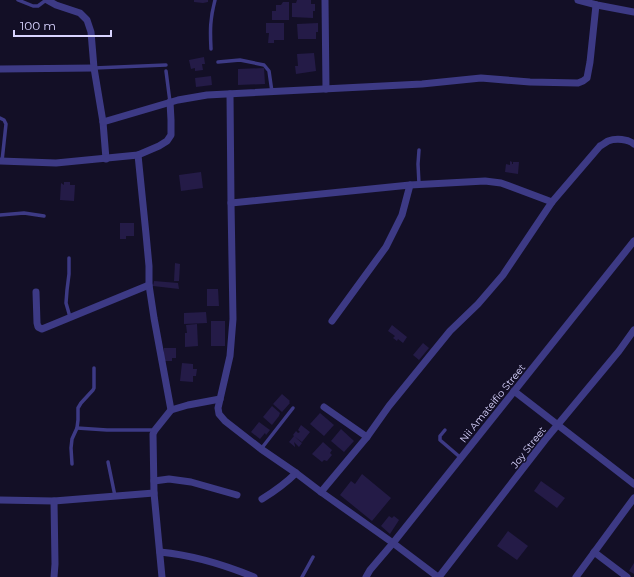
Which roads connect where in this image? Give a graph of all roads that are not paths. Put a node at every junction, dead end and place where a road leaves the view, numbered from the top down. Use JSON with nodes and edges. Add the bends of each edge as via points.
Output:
{"nodes":[{"id":1,"x":18,"y":0,"type":"edge"},
{"id":2,"x":46,"y":0,"type":"edge"},
{"id":3,"x":215,"y":0,"type":"edge"},
{"id":4,"x":325,"y":0,"type":"edge"},
{"id":5,"x":578,"y":0,"type":"edge"},
{"id":6,"x":596,"y":5,"type":"junction"},
{"id":7,"x":634,"y":12,"type":"edge"},
{"id":8,"x":211,"y":49,"type":"dead end"},
{"id":9,"x":218,"y":62,"type":"dead end"},
{"id":10,"x":166,"y":65,"type":"dead end"},
{"id":11,"x":94,"y":68,"type":"junction"},
{"id":12,"x":0,"y":69,"type":"edge"},
{"id":13,"x":166,"y":71,"type":"dead end"},
{"id":14,"x":326,"y":89,"type":"junction"},
{"id":15,"x":272,"y":92,"type":"junction"},
{"id":16,"x":230,"y":94,"type":"junction"},
{"id":17,"x":170,"y":102,"type":"junction"},
{"id":18,"x":0,"y":118,"type":"edge"},
{"id":19,"x":103,"y":122,"type":"junction"},
{"id":20,"x":634,"y":144,"type":"edge"},
{"id":21,"x":419,"y":150,"type":"dead end"},
{"id":22,"x":138,"y":155,"type":"junction"},
{"id":23,"x":106,"y":158,"type":"junction"},
{"id":24,"x":1,"y":161,"type":"edge"},
{"id":25,"x":419,"y":184,"type":"junction"},
{"id":26,"x":410,"y":185,"type":"junction"},
{"id":27,"x":552,"y":202,"type":"junction"},
{"id":28,"x":231,"y":203,"type":"junction"},
{"id":29,"x":0,"y":215,"type":"edge"},
{"id":30,"x":44,"y":216,"type":"dead end"},
{"id":31,"x":634,"y":241,"type":"edge"},
{"id":32,"x":70,"y":258,"type":"dead end"},
{"id":33,"x":149,"y":285,"type":"junction"},
{"id":34,"x":36,"y":292,"type":"dead end"},
{"id":35,"x":70,"y":317,"type":"junction"},
{"id":36,"x":332,"y":321,"type":"dead end"},
{"id":37,"x":634,"y":330,"type":"edge"},
{"id":38,"x":94,"y":368,"type":"dead end"},
{"id":39,"x":514,"y":391,"type":"junction"},
{"id":40,"x":220,"y":399,"type":"junction"},
{"id":41,"x":324,"y":407,"type":"dead end"},
{"id":42,"x":293,"y":408,"type":"dead end"},
{"id":43,"x":171,"y":410,"type":"junction"},
{"id":44,"x":558,"y":425,"type":"junction"},
{"id":45,"x":77,"y":428,"type":"junction"},
{"id":46,"x":155,"y":430,"type":"junction"},
{"id":47,"x":445,"y":430,"type":"dead end"},
{"id":48,"x":367,"y":437,"type":"junction"},
{"id":49,"x":261,"y":449,"type":"junction"},
{"id":50,"x":461,"y":458,"type":"junction"},
{"id":51,"x":108,"y":462,"type":"dead end"},
{"id":52,"x":72,"y":464,"type":"dead end"},
{"id":53,"x":296,"y":473,"type":"junction"},
{"id":54,"x":154,"y":481,"type":"junction"},
{"id":55,"x":634,"y":484,"type":"edge"},
{"id":56,"x":320,"y":492,"type":"junction"},
{"id":57,"x":154,"y":493,"type":"junction"},
{"id":58,"x":237,"y":495,"type":"dead end"},
{"id":59,"x":115,"y":496,"type":"junction"},
{"id":60,"x":634,"y":498,"type":"edge"},
{"id":61,"x":262,"y":499,"type":"dead end"},
{"id":62,"x":0,"y":500,"type":"edge"},
{"id":63,"x":54,"y":501,"type":"junction"},
{"id":64,"x":393,"y":544,"type":"junction"},
{"id":65,"x":160,"y":552,"type":"junction"},
{"id":66,"x":594,"y":552,"type":"junction"},
{"id":67,"x":314,"y":558,"type":"dead end"},
{"id":68,"x":54,"y":577,"type":"edge"},
{"id":69,"x":162,"y":577,"type":"edge"},
{"id":70,"x":254,"y":577,"type":"edge"},
{"id":71,"x":302,"y":577,"type":"edge"},
{"id":72,"x":366,"y":577,"type":"edge"},
{"id":73,"x":438,"y":577,"type":"edge"},
{"id":74,"x":576,"y":577,"type":"edge"},
{"id":75,"x":626,"y":577,"type":"edge"}],
"edges":[{"from":1,"to":2,"type":"lane","via":[[38,6]]},
{"from":2,"to":11,"type":"street","via":[[80,13],[87,20],[91,32]]},
{"from":3,"to":8,"type":"lane","via":[[211,15]]},
{"from":4,"to":14,"type":"street"},
{"from":5,"to":6,"type":"street"},
{"from":6,"to":7,"type":"street"},
{"from":6,"to":14,"type":"street","via":[[590,62],[587,78],[583,81],[530,82],[481,78]]},
{"from":9,"to":15,"type":"lane","via":[[240,60],[264,65],[269,71]]},
{"from":10,"to":11,"type":"lane"},
{"from":11,"to":12,"type":"street"},
{"from":11,"to":19,"type":"street"},
{"from":13,"to":17,"type":"lane"},
{"from":14,"to":15,"type":"street"},
{"from":15,"to":16,"type":"street"},
{"from":16,"to":17,"type":"street","via":[[207,95]]},
{"from":16,"to":28,"type":"street"},
{"from":17,"to":19,"type":"street"},
{"from":17,"to":22,"type":"street","via":[[171,135],[160,146]]},
{"from":18,"to":24,"type":"lane","via":[[6,124]]},
{"from":19,"to":23,"type":"street"},
{"from":20,"to":27,"type":"street","via":[[620,140],[609,141],[600,146]]},
{"from":21,"to":25,"type":"lane"},
{"from":22,"to":23,"type":"street"},
{"from":22,"to":33,"type":"street"},
{"from":23,"to":24,"type":"street","via":[[56,163]]},
{"from":25,"to":26,"type":"street"},
{"from":25,"to":27,"type":"street","via":[[485,181],[501,183]]},
{"from":26,"to":28,"type":"street"},
{"from":26,"to":36,"type":"street","via":[[402,215],[386,247]]},
{"from":27,"to":48,"type":"street","via":[[503,275],[450,331]]},
{"from":28,"to":40,"type":"street","via":[[233,318],[230,356]]},
{"from":29,"to":30,"type":"lane"},
{"from":31,"to":39,"type":"street","name":"Nii Amateifio Street"},
{"from":32,"to":35,"type":"lane","via":[[66,303]]},
{"from":33,"to":35,"type":"street"},
{"from":33,"to":43,"type":"street"},
{"from":34,"to":35,"type":"street","via":[[38,327],[42,329]]},
{"from":37,"to":44,"type":"street","name":"Joy Street"},
{"from":38,"to":45,"type":"lane","via":[[94,388],[78,408]]},
{"from":39,"to":44,"type":"street"},
{"from":39,"to":50,"type":"street","name":"Nii Amateifio Street"},
{"from":40,"to":43,"type":"street"},
{"from":40,"to":49,"type":"street","via":[[219,414]]},
{"from":41,"to":48,"type":"street"},
{"from":42,"to":49,"type":"lane"},
{"from":43,"to":46,"type":"street"},
{"from":44,"to":55,"type":"street"},
{"from":44,"to":73,"type":"street","name":"Joy Street"},
{"from":45,"to":46,"type":"lane"},
{"from":45,"to":52,"type":"lane","via":[[72,439]]},
{"from":46,"to":54,"type":"street","via":[[152,438]]},
{"from":47,"to":50,"type":"lane","via":[[440,440]]},
{"from":48,"to":56,"type":"street"},
{"from":49,"to":53,"type":"street"},
{"from":50,"to":64,"type":"street","name":"Nii Amateifio Street"},
{"from":51,"to":59,"type":"lane"},
{"from":53,"to":56,"type":"street"},
{"from":53,"to":61,"type":"street","via":[[279,489]]},
{"from":54,"to":57,"type":"street"},
{"from":54,"to":58,"type":"street","via":[[168,479],[192,482]]},
{"from":56,"to":64,"type":"street"},
{"from":57,"to":59,"type":"street"},
{"from":57,"to":65,"type":"street"},
{"from":59,"to":63,"type":"street"},
{"from":60,"to":66,"type":"street"},
{"from":62,"to":63,"type":"street"},
{"from":63,"to":68,"type":"street"},
{"from":64,"to":72,"type":"street","name":"Nii Amateifio Street"},
{"from":64,"to":73,"type":"street"},
{"from":65,"to":69,"type":"street"},
{"from":65,"to":70,"type":"street","via":[[178,554]]},
{"from":66,"to":74,"type":"street"},
{"from":66,"to":75,"type":"street"},
{"from":67,"to":71,"type":"lane"}]}
